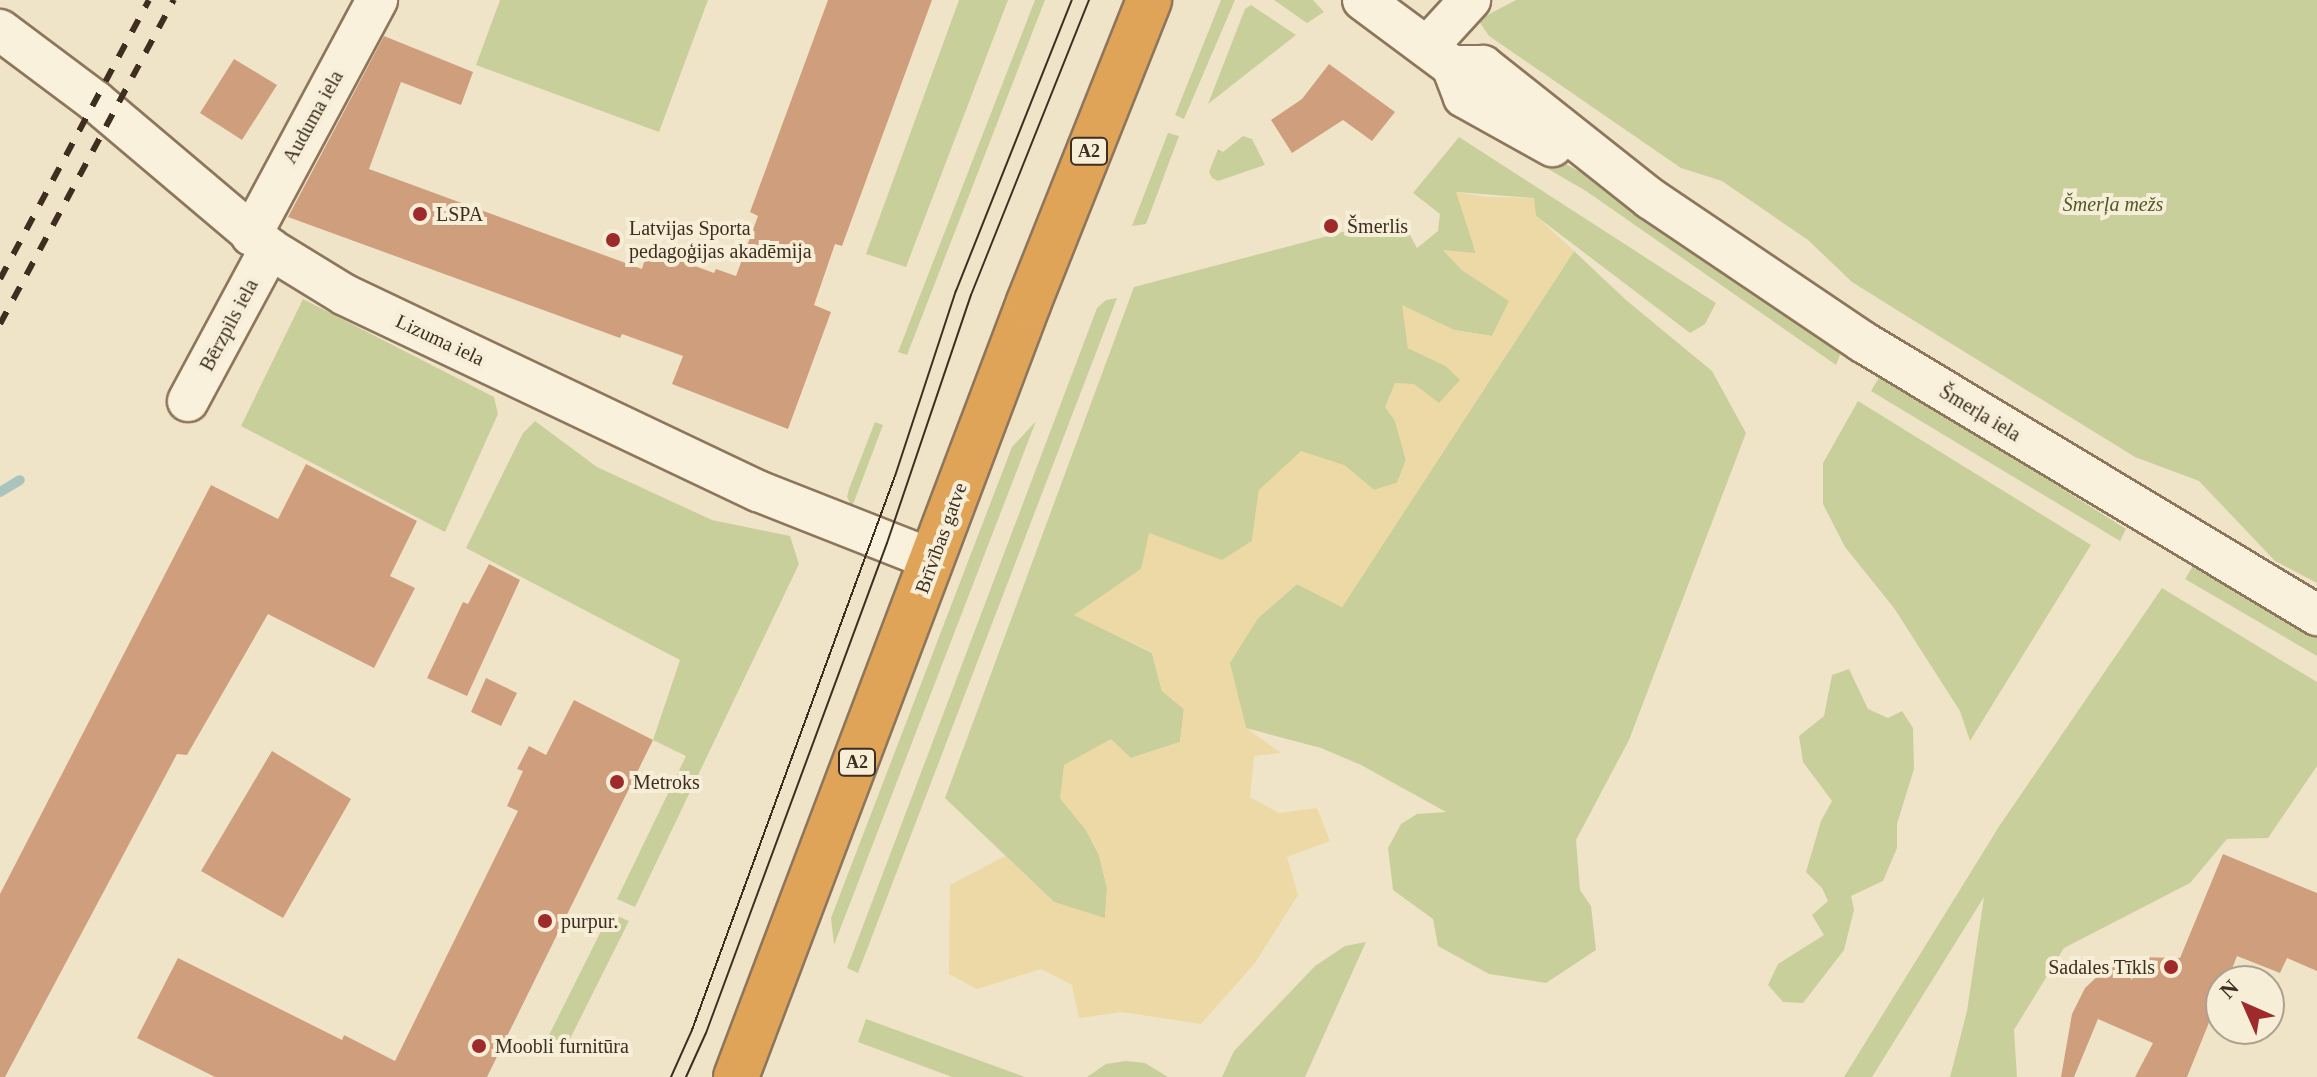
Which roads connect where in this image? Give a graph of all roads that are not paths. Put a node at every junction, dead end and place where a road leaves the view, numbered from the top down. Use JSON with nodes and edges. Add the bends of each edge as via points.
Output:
{"nodes":[{"id":1,"x":377,"y":0,"type":"edge"},
{"id":2,"x":1149,"y":0,"type":"edge"},
{"id":3,"x":1363,"y":0,"type":"edge"},
{"id":4,"x":1470,"y":0,"type":"edge"},
{"id":5,"x":0,"y":30,"type":"edge"},
{"id":6,"x":1439,"y":57,"type":"junction"},
{"id":7,"x":261,"y":242,"type":"junction"},
{"id":8,"x":188,"y":401,"type":"dead end"},
{"id":9,"x":933,"y":560,"type":"junction"},
{"id":10,"x":2317,"y":615,"type":"edge"},
{"id":11,"x":736,"y":1077,"type":"edge"}],
"edges":[{"from":1,"to":7,"type":"street","name":"Auduma iela"},
{"from":2,"to":9,"type":"highway","name":"Brīvības gatve","number":"A2"},
{"from":3,"to":6,"type":"street","name":"Šmerļa iela"},
{"from":4,"to":6,"type":"street"},
{"from":5,"to":7,"type":"street","name":"Lizuma iela","via":[[95,101]]},
{"from":6,"to":10,"type":"street","name":"Šmerļa iela","via":[[1464,97],[1651,199],[1863,342]]},
{"from":7,"to":8,"type":"street","name":"Bērzpils iela"},
{"from":7,"to":9,"type":"street","name":"Lizuma iela","via":[[345,295],[758,491]]},
{"from":9,"to":11,"type":"highway","name":"Brīvības gatve","number":"A2"}]}
